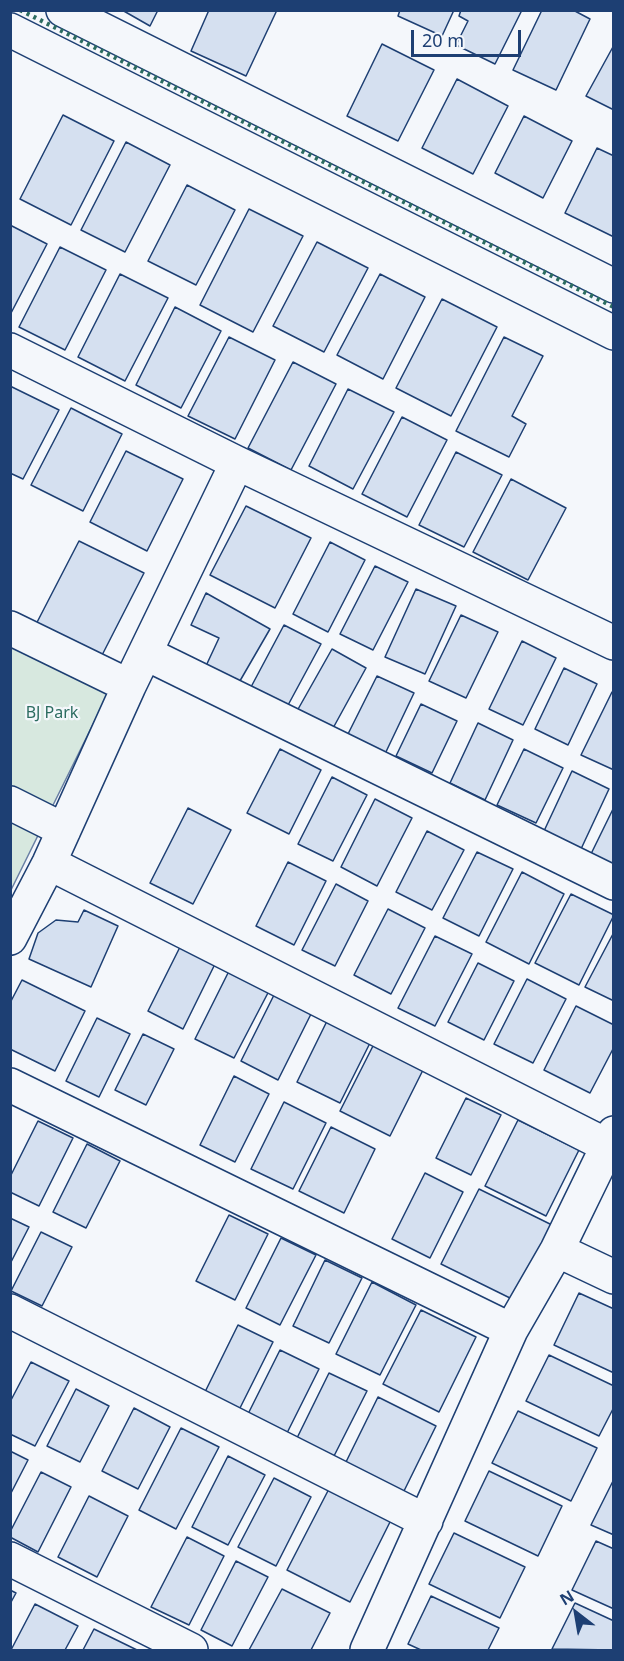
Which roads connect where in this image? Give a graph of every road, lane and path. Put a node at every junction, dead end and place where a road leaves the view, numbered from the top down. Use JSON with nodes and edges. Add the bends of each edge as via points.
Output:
{"nodes":[{"id":1,"x":63,"y":10,"type":"edge"},
{"id":2,"x":10,"y":30,"type":"edge"},
{"id":3,"x":614,"y":286,"type":"edge"},
{"id":4,"x":614,"y":333,"type":"edge"},
{"id":5,"x":10,"y":350,"type":"edge"},
{"id":6,"x":237,"y":463,"type":"junction"},
{"id":7,"x":10,"y":628,"type":"edge"},
{"id":8,"x":614,"y":643,"type":"edge"},
{"id":9,"x":145,"y":653,"type":"junction"},
{"id":10,"x":129,"y":686,"type":"junction"},
{"id":11,"x":10,"y":803,"type":"edge"},
{"id":12,"x":64,"y":830,"type":"junction"},
{"id":13,"x":49,"y":862,"type":"junction"},
{"id":14,"x":614,"y":883,"type":"edge"},
{"id":15,"x":10,"y":938,"type":"edge"},
{"id":16,"x":10,"y":1085,"type":"edge"},
{"id":17,"x":611,"y":1139,"type":"edge"},
{"id":18,"x":557,"y":1250,"type":"junction"},
{"id":19,"x":614,"y":1277,"type":"edge"},
{"id":20,"x":10,"y":1311,"type":"edge"},
{"id":21,"x":511,"y":1330,"type":"junction"},
{"id":22,"x":426,"y":1521,"type":"junction"},
{"id":23,"x":10,"y":1559,"type":"edge"},
{"id":24,"x":191,"y":1650,"type":"edge"},
{"id":25,"x":367,"y":1650,"type":"edge"}],
"edges":[{"from":1,"to":3,"type":"street"},
{"from":2,"to":4,"type":"street"},
{"from":5,"to":6,"type":"street"},
{"from":6,"to":8,"type":"street"},
{"from":6,"to":9,"type":"street"},
{"from":7,"to":10,"type":"street"},
{"from":9,"to":10,"type":"street"},
{"from":9,"to":14,"type":"street"},
{"from":10,"to":12,"type":"street"},
{"from":11,"to":12,"type":"street"},
{"from":12,"to":13,"type":"street"},
{"from":13,"to":15,"type":"street"},
{"from":13,"to":17,"type":"street"},
{"from":16,"to":21,"type":"street"},
{"from":17,"to":18,"type":"street"},
{"from":18,"to":19,"type":"street"},
{"from":18,"to":21,"type":"street"},
{"from":20,"to":22,"type":"street"},
{"from":21,"to":22,"type":"street"},
{"from":22,"to":25,"type":"street"},
{"from":23,"to":24,"type":"street"}]}
